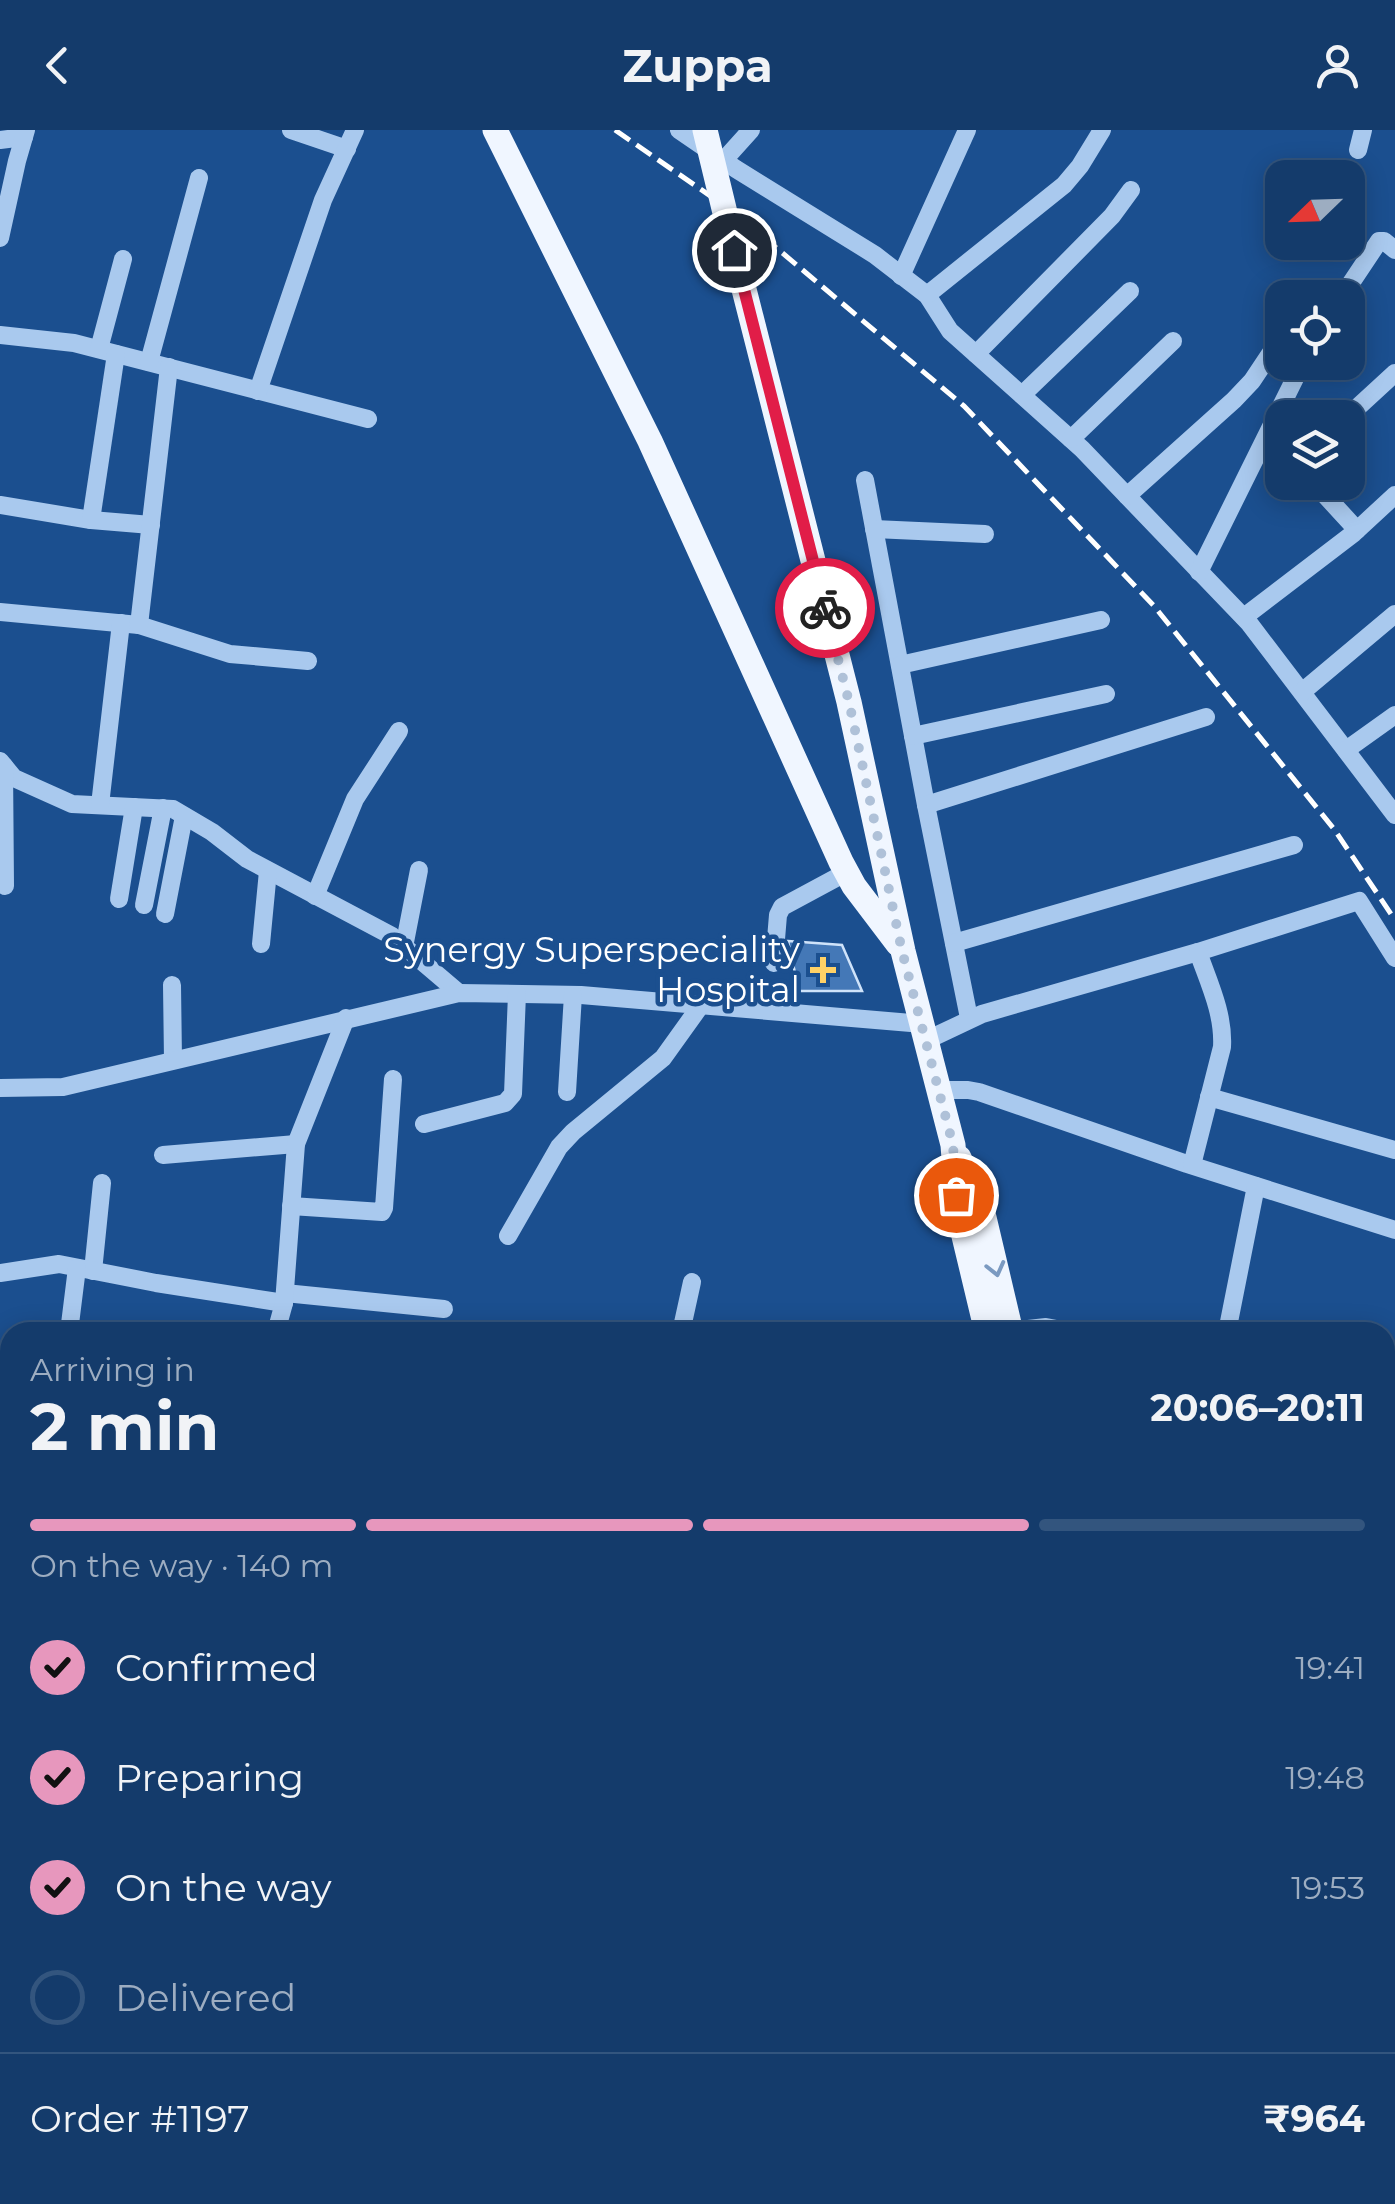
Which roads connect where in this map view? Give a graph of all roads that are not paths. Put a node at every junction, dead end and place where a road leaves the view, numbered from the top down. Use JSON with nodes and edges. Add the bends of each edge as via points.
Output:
{"nodes":[{"id":1,"x":291,"y":130,"type":"edge"},
{"id":2,"x":356,"y":130,"type":"edge"},
{"id":3,"x":495,"y":130,"type":"edge"},
{"id":4,"x":678,"y":130,"type":"edge"},
{"id":5,"x":706,"y":130,"type":"edge"},
{"id":6,"x":751,"y":130,"type":"edge"},
{"id":7,"x":966,"y":130,"type":"edge"},
{"id":8,"x":1102,"y":130,"type":"edge"},
{"id":9,"x":1363,"y":130,"type":"edge"},
{"id":10,"x":25,"y":134,"type":"edge"},
{"id":11,"x":0,"y":140,"type":"edge"},
{"id":12,"x":346,"y":149,"type":"junction"},
{"id":13,"x":1358,"y":150,"type":"dead end"},
{"id":14,"x":724,"y":160,"type":"junction"},
{"id":15,"x":198,"y":178,"type":"dead end"},
{"id":16,"x":1130,"y":190,"type":"dead end"},
{"id":17,"x":5,"y":194,"type":"edge"},
{"id":18,"x":0,"y":238,"type":"edge"},
{"id":19,"x":1395,"y":250,"type":"edge"},
{"id":20,"x":123,"y":259,"type":"dead end"},
{"id":21,"x":902,"y":276,"type":"junction"},
{"id":22,"x":1353,"y":280,"type":"edge"},
{"id":23,"x":1130,"y":291,"type":"dead end"},
{"id":24,"x":930,"y":300,"type":"junction"},
{"id":25,"x":0,"y":334,"type":"edge"},
{"id":26,"x":1173,"y":341,"type":"dead end"},
{"id":27,"x":108,"y":351,"type":"junction"},
{"id":28,"x":976,"y":354,"type":"junction"},
{"id":29,"x":149,"y":362,"type":"junction"},
{"id":30,"x":1265,"y":364,"type":"edge"},
{"id":31,"x":169,"y":367,"type":"junction"},
{"id":32,"x":1395,"y":374,"type":"edge"},
{"id":33,"x":1294,"y":380,"type":"edge"},
{"id":34,"x":258,"y":390,"type":"junction"},
{"id":35,"x":1022,"y":394,"type":"junction"},
{"id":36,"x":1365,"y":401,"type":"edge"},
{"id":37,"x":368,"y":419,"type":"dead end"},
{"id":38,"x":1071,"y":439,"type":"junction"},
{"id":39,"x":865,"y":480,"type":"dead end"},
{"id":40,"x":1395,"y":495,"type":"edge"},
{"id":41,"x":1127,"y":496,"type":"junction"},
{"id":42,"x":1330,"y":500,"type":"edge"},
{"id":43,"x":0,"y":504,"type":"edge"},
{"id":44,"x":91,"y":520,"type":"junction"},
{"id":45,"x":151,"y":524,"type":"junction"},
{"id":46,"x":874,"y":529,"type":"junction"},
{"id":47,"x":1357,"y":530,"type":"junction"},
{"id":48,"x":984,"y":534,"type":"dead end"},
{"id":49,"x":1200,"y":572,"type":"junction"},
{"id":50,"x":0,"y":612,"type":"edge"},
{"id":51,"x":1395,"y":614,"type":"edge"},
{"id":52,"x":1244,"y":618,"type":"junction"},
{"id":53,"x":1100,"y":620,"type":"dead end"},
{"id":54,"x":130,"y":624,"type":"junction"},
{"id":55,"x":308,"y":661,"type":"dead end"},
{"id":56,"x":900,"y":666,"type":"junction"},
{"id":57,"x":1302,"y":692,"type":"junction"},
{"id":58,"x":1106,"y":694,"type":"dead end"},
{"id":59,"x":1395,"y":714,"type":"edge"},
{"id":60,"x":1206,"y":717,"type":"dead end"},
{"id":61,"x":400,"y":731,"type":"dead end"},
{"id":62,"x":913,"y":736,"type":"junction"},
{"id":63,"x":1346,"y":750,"type":"junction"},
{"id":64,"x":2,"y":764,"type":"edge"},
{"id":65,"x":100,"y":805,"type":"junction"},
{"id":66,"x":926,"y":805,"type":"junction"},
{"id":67,"x":134,"y":807,"type":"junction"},
{"id":68,"x":163,"y":808,"type":"junction"},
{"id":69,"x":1395,"y":815,"type":"edge"},
{"id":70,"x":184,"y":816,"type":"junction"},
{"id":71,"x":1294,"y":845,"type":"dead end"},
{"id":72,"x":419,"y":870,"type":"dead end"},
{"id":73,"x":268,"y":871,"type":"junction"},
{"id":74,"x":847,"y":872,"type":"junction"},
{"id":75,"x":5,"y":886,"type":"dead end"},
{"id":76,"x":315,"y":896,"type":"junction"},
{"id":77,"x":119,"y":899,"type":"dead end"},
{"id":78,"x":144,"y":905,"type":"dead end"},
{"id":79,"x":165,"y":914,"type":"dead end"},
{"id":80,"x":954,"y":943,"type":"junction"},
{"id":81,"x":261,"y":944,"type":"dead end"},
{"id":82,"x":404,"y":947,"type":"junction"},
{"id":83,"x":902,"y":951,"type":"junction"},
{"id":84,"x":1198,"y":952,"type":"junction"},
{"id":85,"x":1395,"y":958,"type":"edge"},
{"id":86,"x":774,"y":963,"type":"dead end"},
{"id":87,"x":172,"y":986,"type":"dead end"},
{"id":88,"x":459,"y":993,"type":"junction"},
{"id":89,"x":517,"y":994,"type":"junction"},
{"id":90,"x":573,"y":994,"type":"junction"},
{"id":91,"x":701,"y":1005,"type":"junction"},
{"id":92,"x":346,"y":1018,"type":"junction"},
{"id":93,"x":969,"y":1018,"type":"junction"},
{"id":94,"x":925,"y":1032,"type":"junction"},
{"id":95,"x":172,"y":1060,"type":"junction"},
{"id":96,"x":393,"y":1079,"type":"dead end"},
{"id":97,"x":0,"y":1088,"type":"edge"},
{"id":98,"x":939,"y":1090,"type":"junction"},
{"id":99,"x":568,"y":1092,"type":"dead end"},
{"id":100,"x":1209,"y":1097,"type":"junction"},
{"id":101,"x":424,"y":1124,"type":"dead end"},
{"id":102,"x":296,"y":1144,"type":"junction"},
{"id":103,"x":1395,"y":1150,"type":"edge"},
{"id":104,"x":163,"y":1155,"type":"dead end"},
{"id":105,"x":1192,"y":1165,"type":"junction"},
{"id":106,"x":102,"y":1182,"type":"dead end"},
{"id":107,"x":1256,"y":1186,"type":"junction"},
{"id":108,"x":291,"y":1206,"type":"junction"},
{"id":109,"x":1395,"y":1230,"type":"edge"},
{"id":110,"x":508,"y":1236,"type":"dead end"},
{"id":111,"x":85,"y":1270,"type":"junction"},
{"id":112,"x":0,"y":1273,"type":"edge"},
{"id":113,"x":692,"y":1282,"type":"dead end"},
{"id":114,"x":285,"y":1298,"type":"junction"},
{"id":115,"x":444,"y":1309,"type":"dead end"},
{"id":116,"x":71,"y":1322,"type":"edge"},
{"id":117,"x":279,"y":1322,"type":"edge"},
{"id":118,"x":684,"y":1322,"type":"edge"},
{"id":119,"x":999,"y":1322,"type":"edge"},
{"id":120,"x":1229,"y":1322,"type":"edge"}],
"edges":[{"from":1,"to":12,"type":"street"},
{"from":2,"to":12,"type":"street"},
{"from":3,"to":74,"type":"main road","via":[[650,440]]},
{"from":4,"to":14,"type":"street"},
{"from":5,"to":83,"type":"main road","bridge":true,"via":[[849,702]]},
{"from":6,"to":14,"type":"street"},
{"from":7,"to":21,"type":"street"},
{"from":8,"to":24,"type":"street","via":[[1064,185]]},
{"from":9,"to":13,"type":"street"},
{"from":10,"to":11,"type":"street"},
{"from":10,"to":17,"type":"street"},
{"from":12,"to":34,"type":"street","via":[[316,216]]},
{"from":14,"to":21,"type":"street"},
{"from":15,"to":29,"type":"street"},
{"from":16,"to":28,"type":"street"},
{"from":17,"to":18,"type":"street"},
{"from":19,"to":22,"type":"street","via":[[1379,242]]},
{"from":20,"to":27,"type":"street"},
{"from":21,"to":24,"type":"street"},
{"from":23,"to":35,"type":"street"},
{"from":24,"to":28,"type":"street"},
{"from":25,"to":27,"type":"street"},
{"from":26,"to":38,"type":"street"},
{"from":27,"to":29,"type":"street"},
{"from":27,"to":44,"type":"street"},
{"from":28,"to":35,"type":"street"},
{"from":29,"to":31,"type":"street"},
{"from":30,"to":41,"type":"street"},
{"from":31,"to":34,"type":"street"},
{"from":31,"to":45,"type":"street"},
{"from":32,"to":36,"type":"street"},
{"from":33,"to":49,"type":"street"},
{"from":34,"to":37,"type":"street"},
{"from":35,"to":38,"type":"street"},
{"from":38,"to":41,"type":"street"},
{"from":39,"to":46,"type":"street"},
{"from":40,"to":47,"type":"street"},
{"from":41,"to":49,"type":"street"},
{"from":42,"to":47,"type":"street"},
{"from":43,"to":44,"type":"street"},
{"from":44,"to":45,"type":"street"},
{"from":45,"to":54,"type":"street"},
{"from":46,"to":48,"type":"street"},
{"from":46,"to":56,"type":"street"},
{"from":47,"to":52,"type":"street"},
{"from":49,"to":52,"type":"street"},
{"from":50,"to":54,"type":"street"},
{"from":51,"to":57,"type":"street"},
{"from":52,"to":57,"type":"street"},
{"from":53,"to":56,"type":"street"},
{"from":54,"to":55,"type":"street","via":[[230,654]]},
{"from":54,"to":65,"type":"street"},
{"from":56,"to":62,"type":"street"},
{"from":57,"to":63,"type":"street"},
{"from":58,"to":62,"type":"street"},
{"from":59,"to":63,"type":"street"},
{"from":60,"to":66,"type":"street"},
{"from":61,"to":76,"type":"street","via":[[356,799]]},
{"from":62,"to":66,"type":"street"},
{"from":63,"to":69,"type":"street"},
{"from":64,"to":65,"type":"street","via":[[14,778],[72,804]]},
{"from":64,"to":75,"type":"street"},
{"from":65,"to":67,"type":"street"},
{"from":66,"to":80,"type":"street"},
{"from":67,"to":68,"type":"street"},
{"from":67,"to":77,"type":"street"},
{"from":68,"to":70,"type":"street"},
{"from":68,"to":78,"type":"street"},
{"from":70,"to":73,"type":"street"},
{"from":70,"to":79,"type":"street"},
{"from":71,"to":80,"type":"street"},
{"from":72,"to":82,"type":"street"},
{"from":73,"to":76,"type":"street"},
{"from":73,"to":81,"type":"street"},
{"from":74,"to":83,"type":"main road"},
{"from":74,"to":86,"type":"street","via":[[782,907]]},
{"from":76,"to":82,"type":"street"},
{"from":80,"to":93,"type":"street"},
{"from":82,"to":88,"type":"street"},
{"from":83,"to":94,"type":"main road"},
{"from":84,"to":85,"type":"street","via":[[1359,901]]},
{"from":84,"to":93,"type":"street"},
{"from":84,"to":100,"type":"street","via":[[1223,1032]]},
{"from":87,"to":95,"type":"street"},
{"from":88,"to":89,"type":"street"},
{"from":88,"to":92,"type":"street"},
{"from":89,"to":90,"type":"street"},
{"from":89,"to":101,"type":"street","via":[[510,1100]]},
{"from":90,"to":91,"type":"street"},
{"from":90,"to":99,"type":"street"},
{"from":91,"to":94,"type":"street"},
{"from":91,"to":110,"type":"street","via":[[663,1058],[559,1146]]},
{"from":92,"to":95,"type":"street"},
{"from":92,"to":102,"type":"street"},
{"from":93,"to":94,"type":"street"},
{"from":94,"to":98,"type":"main road"},
{"from":95,"to":97,"type":"street","via":[[63,1087]]},
{"from":96,"to":108,"type":"street","via":[[384,1208],[376,1213]]},
{"from":98,"to":105,"type":"street","via":[[979,1092]]},
{"from":98,"to":119,"type":"main road","via":[[953,1145],[958,1211]]},
{"from":100,"to":103,"type":"street"},
{"from":100,"to":105,"type":"street"},
{"from":102,"to":104,"type":"street"},
{"from":102,"to":108,"type":"street"},
{"from":105,"to":107,"type":"street"},
{"from":106,"to":111,"type":"street"},
{"from":107,"to":109,"type":"street"},
{"from":107,"to":120,"type":"street"},
{"from":108,"to":114,"type":"street"},
{"from":111,"to":112,"type":"street","via":[[59,1264]]},
{"from":111,"to":114,"type":"street"},
{"from":111,"to":116,"type":"street"},
{"from":113,"to":118,"type":"street"},
{"from":114,"to":115,"type":"street"},
{"from":114,"to":117,"type":"street"}]}
